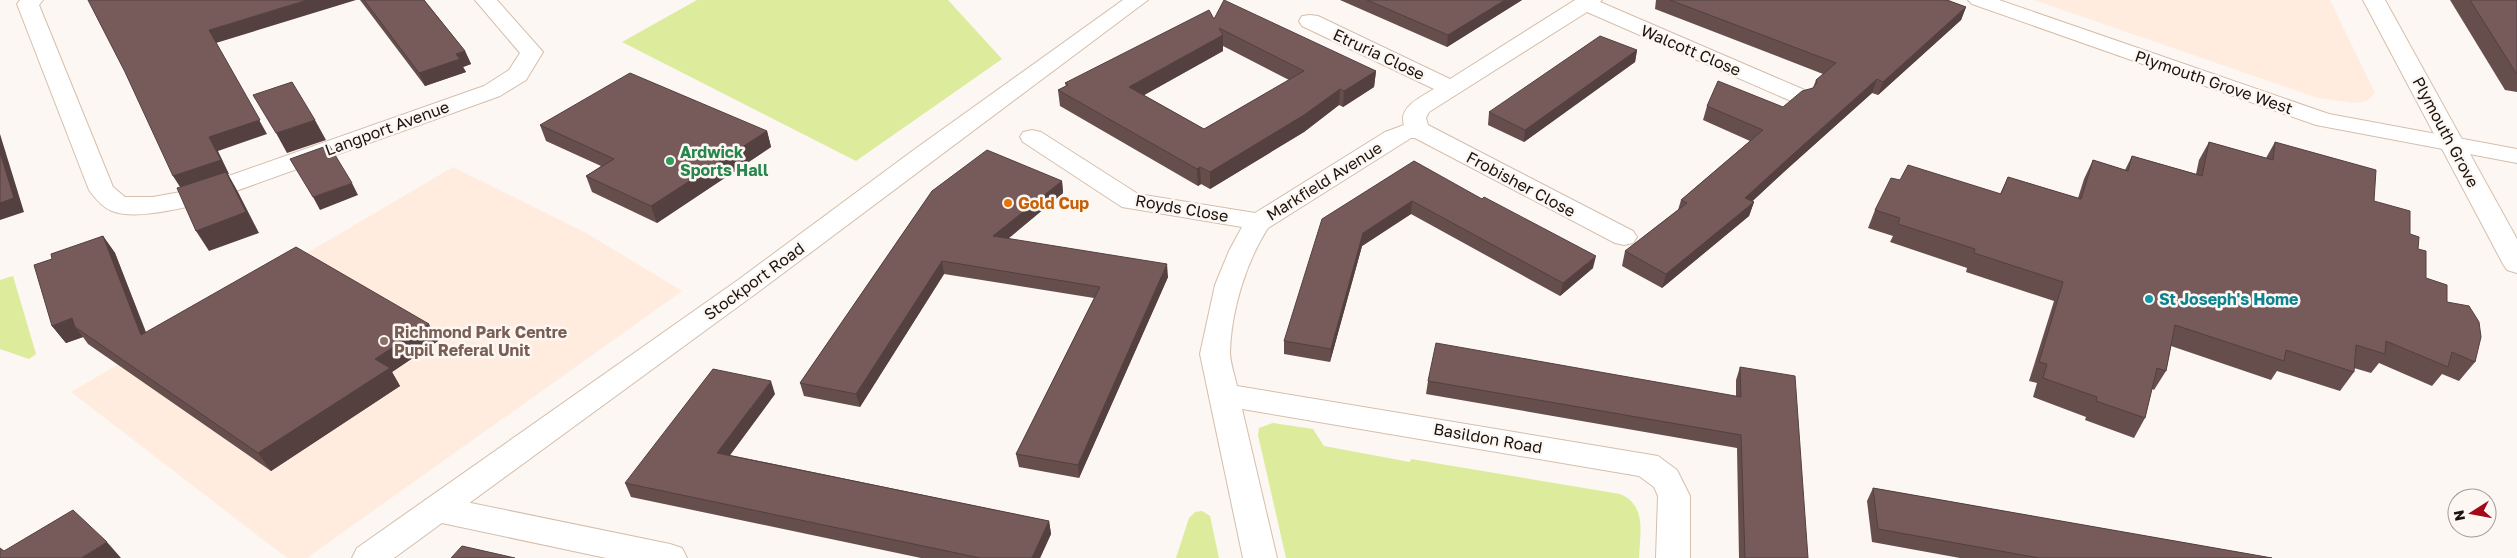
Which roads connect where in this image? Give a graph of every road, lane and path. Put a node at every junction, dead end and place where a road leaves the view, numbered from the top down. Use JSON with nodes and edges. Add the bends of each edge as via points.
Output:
{"nodes":[{"id":1,"x":32,"y":0,"type":"edge"},
{"id":2,"x":486,"y":0,"type":"edge"},
{"id":3,"x":1137,"y":0,"type":"edge"},
{"id":4,"x":1979,"y":0,"type":"edge"},
{"id":5,"x":2374,"y":0,"type":"edge"},
{"id":6,"x":1588,"y":2,"type":"edge"},
{"id":7,"x":1310,"y":22,"type":"dead end"},
{"id":8,"x":1448,"y":87,"type":"junction"},
{"id":9,"x":1799,"y":96,"type":"edge"},
{"id":10,"x":1418,"y":130,"type":"junction"},
{"id":11,"x":1032,"y":137,"type":"dead end"},
{"id":12,"x":2454,"y":146,"type":"junction"},
{"id":13,"x":2517,"y":156,"type":"edge"},
{"id":14,"x":1259,"y":222,"type":"junction"},
{"id":15,"x":1624,"y":237,"type":"dead end"},
{"id":16,"x":2517,"y":264,"type":"edge"},
{"id":17,"x":1226,"y":396,"type":"junction"},
{"id":18,"x":437,"y":510,"type":"junction"},
{"id":19,"x":370,"y":558,"type":"edge"},
{"id":20,"x":670,"y":558,"type":"edge"},
{"id":21,"x":1260,"y":558,"type":"edge"},
{"id":22,"x":1672,"y":558,"type":"edge"}],
"edges":[{"from":1,"to":2,"type":"main road","name":"Langport Avenue","via":[[28,4],[102,190],[119,205],[153,205],[190,198],[492,91],[518,75],[532,52]]},
{"from":3,"to":18,"type":"main road","name":"Stockport Road"},
{"from":4,"to":12,"type":"main road","name":"Plymouth Grove West","via":[[2324,120]]},
{"from":5,"to":12,"type":"main road","name":"Plymouth Grove"},
{"from":6,"to":8,"type":"main road"},
{"from":6,"to":9,"type":"main road","name":"Walcott Close"},
{"from":7,"to":8,"type":"main road","name":"Etruria Close"},
{"from":8,"to":10,"type":"main road","via":[[1414,114],[1413,122]]},
{"from":10,"to":14,"type":"main road","name":"Markfield Avenue","via":[[1394,137]]},
{"from":10,"to":15,"type":"main road","name":"Frobisher Close"},
{"from":11,"to":14,"type":"main road","name":"Royds Close","via":[[1131,201]]},
{"from":12,"to":13,"type":"main road","name":"Plymouth Grove West"},
{"from":12,"to":16,"type":"main road","name":"Plymouth Grove"},
{"from":14,"to":17,"type":"main road","name":"Markfield Avenue","via":[[1246,239],[1218,322],[1216,354]]},
{"from":17,"to":21,"type":"main road","name":"Markfield Avenue"},
{"from":17,"to":22,"type":"main road","name":"Basildon Road","via":[[1647,466],[1666,479],[1674,496]]},
{"from":18,"to":19,"type":"main road","name":"Stockport Road"},
{"from":18,"to":20,"type":"main road"}]}
